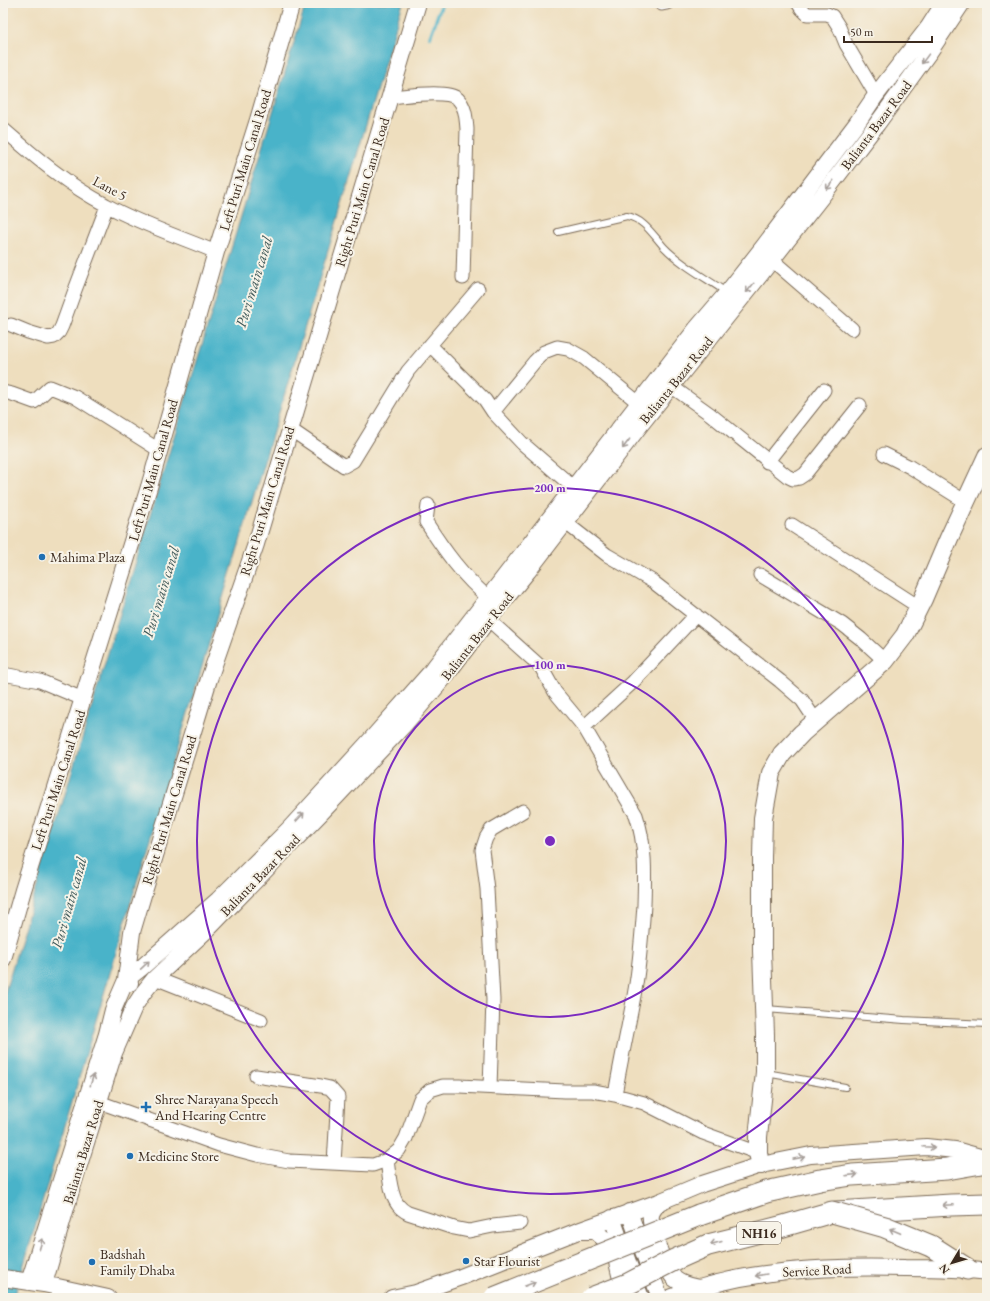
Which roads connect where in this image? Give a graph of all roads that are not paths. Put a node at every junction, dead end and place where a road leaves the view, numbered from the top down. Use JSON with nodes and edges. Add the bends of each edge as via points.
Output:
{"nodes":[{"id":1,"x":292,"y":3,"type":"edge"},
{"id":2,"x":418,"y":3,"type":"edge"},
{"id":3,"x":798,"y":3,"type":"edge"},
{"id":4,"x":944,"y":3,"type":"edge"},
{"id":5,"x":962,"y":3,"type":"edge"},
{"id":6,"x":876,"y":94,"type":"junction"},
{"id":7,"x":390,"y":97,"type":"junction"},
{"id":8,"x":3,"y":129,"type":"edge"},
{"id":9,"x":107,"y":206,"type":"junction"},
{"id":10,"x":558,"y":232,"type":"dead end"},
{"id":11,"x":216,"y":252,"type":"junction"},
{"id":12,"x":772,"y":260,"type":"junction"},
{"id":13,"x":463,"y":278,"type":"dead end"},
{"id":14,"x":478,"y":289,"type":"dead end"},
{"id":15,"x":727,"y":293,"type":"junction"},
{"id":16,"x":11,"y":325,"type":"dead end"},
{"id":17,"x":852,"y":329,"type":"dead end"},
{"id":18,"x":430,"y":345,"type":"junction"},
{"id":19,"x":671,"y":386,"type":"junction"},
{"id":20,"x":824,"y":390,"type":"dead end"},
{"id":21,"x":3,"y":392,"type":"edge"},
{"id":22,"x":640,"y":404,"type":"junction"},
{"id":23,"x":860,"y":405,"type":"dead end"},
{"id":24,"x":493,"y":412,"type":"junction"},
{"id":25,"x":290,"y":430,"type":"junction"},
{"id":26,"x":159,"y":450,"type":"junction"},
{"id":27,"x":884,"y":454,"type":"dead end"},
{"id":28,"x":987,"y":456,"type":"edge"},
{"id":29,"x":768,"y":462,"type":"junction"},
{"id":30,"x":573,"y":487,"type":"junction"},
{"id":31,"x":966,"y":502,"type":"junction"},
{"id":32,"x":428,"y":506,"type":"dead end"},
{"id":33,"x":566,"y":523,"type":"junction"},
{"id":34,"x":792,"y":525,"type":"dead end"},
{"id":35,"x":760,"y":575,"type":"dead end"},
{"id":36,"x":489,"y":598,"type":"junction"},
{"id":37,"x":919,"y":607,"type":"junction"},
{"id":38,"x":696,"y":615,"type":"junction"},
{"id":39,"x":489,"y":620,"type":"junction"},
{"id":40,"x":885,"y":662,"type":"junction"},
{"id":41,"x":3,"y":674,"type":"edge"},
{"id":42,"x":83,"y":699,"type":"junction"},
{"id":43,"x":816,"y":721,"type":"junction"},
{"id":44,"x":584,"y":727,"type":"junction"},
{"id":45,"x":523,"y":811,"type":"dead end"},
{"id":46,"x":3,"y":959,"type":"edge"},
{"id":47,"x":155,"y":978,"type":"junction"},
{"id":48,"x":126,"y":980,"type":"junction"},
{"id":49,"x":143,"y":993,"type":"junction"},
{"id":50,"x":765,"y":1009,"type":"junction"},
{"id":51,"x":261,"y":1020,"type":"dead end"},
{"id":52,"x":987,"y":1024,"type":"edge"},
{"id":53,"x":765,"y":1072,"type":"junction"},
{"id":54,"x":256,"y":1076,"type":"dead end"},
{"id":55,"x":490,"y":1087,"type":"junction"},
{"id":56,"x":845,"y":1087,"type":"dead end"},
{"id":57,"x":615,"y":1095,"type":"junction"},
{"id":58,"x":99,"y":1102,"type":"junction"},
{"id":59,"x":759,"y":1159,"type":"junction"},
{"id":60,"x":987,"y":1159,"type":"edge"},
{"id":61,"x":387,"y":1160,"type":"junction"},
{"id":62,"x":987,"y":1162,"type":"edge"},
{"id":63,"x":334,"y":1164,"type":"junction"},
{"id":64,"x":659,"y":1202,"type":"junction"},
{"id":65,"x":987,"y":1204,"type":"edge"},
{"id":66,"x":629,"y":1212,"type":"junction"},
{"id":67,"x":832,"y":1212,"type":"junction"},
{"id":68,"x":612,"y":1218,"type":"junction"},
{"id":69,"x":520,"y":1224,"type":"dead end"},
{"id":70,"x":578,"y":1231,"type":"junction"},
{"id":71,"x":977,"y":1271,"type":"edge"},
{"id":72,"x":3,"y":1278,"type":"edge"},
{"id":73,"x":32,"y":1282,"type":"junction"},
{"id":74,"x":698,"y":1291,"type":"edge"},
{"id":75,"x":108,"y":1298,"type":"edge"},
{"id":76,"x":392,"y":1298,"type":"edge"},
{"id":77,"x":494,"y":1298,"type":"edge"},
{"id":78,"x":591,"y":1298,"type":"edge"},
{"id":79,"x":622,"y":1298,"type":"edge"},
{"id":80,"x":641,"y":1298,"type":"edge"},
{"id":81,"x":660,"y":1298,"type":"edge"},
{"id":82,"x":670,"y":1298,"type":"edge"}],
"edges":[{"from":1,"to":11,"type":"street","name":"Left Puri Main Canal Road"},
{"from":2,"to":7,"type":"street","name":"Right Puri Main Canal Road"},
{"from":3,"to":6,"type":"street","via":[[807,14],[832,16]]},
{"from":4,"to":6,"type":"street","name":"Balianta Bazar Road","via":[[928,28]]},
{"from":5,"to":12,"type":"street","name":"Balianta Bazar Road","one_way":true,"via":[[882,118]]},
{"from":6,"to":15,"type":"street","name":"Balianta Bazar Road","via":[[843,142]]},
{"from":7,"to":13,"type":"street","via":[[448,95],[458,98],[463,105],[467,129]]},
{"from":7,"to":25,"type":"street","name":"Right Puri Main Canal Road"},
{"from":8,"to":9,"type":"street","name":"Lane 5","via":[[52,170]]},
{"from":9,"to":11,"type":"street","name":"Lane 5"},
{"from":9,"to":16,"type":"street","via":[[59,332],[48,338]]},
{"from":10,"to":15,"type":"lane","via":[[627,216],[635,218],[677,259]]},
{"from":11,"to":26,"type":"street","name":"Left Puri Main Canal Road"},
{"from":12,"to":17,"type":"street"},
{"from":12,"to":19,"type":"street","name":"Balianta Bazar Road","one_way":true},
{"from":14,"to":18,"type":"street"},
{"from":15,"to":22,"type":"street","name":"Balianta Bazar Road","via":[[697,328]]},
{"from":18,"to":24,"type":"street","via":[[485,400]]},
{"from":18,"to":25,"type":"street","via":[[402,378],[353,461],[344,466]]},
{"from":19,"to":29,"type":"street","via":[[710,414]]},
{"from":19,"to":33,"type":"street","name":"Balianta Bazar Road","one_way":true},
{"from":20,"to":29,"type":"street"},
{"from":21,"to":26,"type":"street","via":[[34,402],[50,387],[75,397]]},
{"from":22,"to":24,"type":"street","via":[[584,358],[568,349],[557,347],[544,352],[535,361]]},
{"from":22,"to":30,"type":"street","name":"Balianta Bazar Road"},
{"from":23,"to":29,"type":"street","via":[[805,474],[799,478],[787,476]]},
{"from":24,"to":30,"type":"street","via":[[522,444]]},
{"from":25,"to":48,"type":"street","name":"Right Puri Main Canal Road","via":[[256,544],[208,679],[143,895],[132,932]]},
{"from":26,"to":42,"type":"street","name":"Left Puri Main Canal Road"},
{"from":27,"to":31,"type":"street"},
{"from":28,"to":31,"type":"main road"},
{"from":30,"to":36,"type":"street","name":"Balianta Bazar Road"},
{"from":31,"to":37,"type":"main road"},
{"from":32,"to":36,"type":"street","via":[[426,522],[440,544],[478,589]]},
{"from":33,"to":38,"type":"street","via":[[607,556],[652,581]]},
{"from":33,"to":39,"type":"street","name":"Balianta Bazar Road"},
{"from":34,"to":37,"type":"street"},
{"from":35,"to":40,"type":"street","via":[[842,624]]},
{"from":48,"to":36,"type":"street","name":"Balianta Bazar Road","one_way":true,"via":[[218,900],[290,828],[430,673]]},
{"from":37,"to":40,"type":"main road","via":[[905,635]]},
{"from":38,"to":43,"type":"street","via":[[802,700]]},
{"from":38,"to":44,"type":"street","via":[[633,682]]},
{"from":39,"to":44,"type":"street","via":[[541,667],[555,692]]},
{"from":39,"to":47,"type":"street","name":"Balianta Bazar Road","via":[[403,726],[251,885]]},
{"from":40,"to":43,"type":"main road"},
{"from":41,"to":42,"type":"street","via":[[40,680]]},
{"from":42,"to":46,"type":"street","name":"Left Puri Main Canal Road"},
{"from":43,"to":50,"type":"main road","via":[[782,754],[771,773],[766,791],[762,856]]},
{"from":44,"to":57,"type":"street","via":[[636,814],[645,857],[639,962]]},
{"from":45,"to":55,"type":"street","via":[[491,830],[482,850],[494,1000]]},
{"from":47,"to":49,"type":"street","name":"Balianta Bazar Road"},
{"from":47,"to":51,"type":"street"},
{"from":48,"to":49,"type":"street"},
{"from":73,"to":48,"type":"street","name":"Balianta Bazar Road","one_way":true,"via":[[113,1010]]},
{"from":49,"to":58,"type":"street","name":"Balianta Bazar Road","via":[[134,1007],[114,1053]]},
{"from":50,"to":52,"type":"lane"},
{"from":50,"to":53,"type":"main road"},
{"from":53,"to":56,"type":"lane"},
{"from":53,"to":59,"type":"main road"},
{"from":54,"to":63,"type":"street","via":[[321,1086],[330,1088],[335,1093],[338,1097],[338,1107]]},
{"from":55,"to":57,"type":"street","via":[[593,1091]]},
{"from":55,"to":61,"type":"street","via":[[444,1086],[430,1090],[420,1099],[399,1150]]},
{"from":57,"to":59,"type":"street","via":[[644,1104]]},
{"from":58,"to":63,"type":"street","via":[[219,1145],[288,1161]]},
{"from":58,"to":73,"type":"street","name":"Balianta Bazar Road","via":[[52,1254]]},
{"from":59,"to":60,"type":"street","one_way":true,"via":[[926,1147],[955,1150]]},
{"from":59,"to":64,"type":"street"},
{"from":61,"to":63,"type":"street","via":[[373,1165]]},
{"from":61,"to":69,"type":"street","via":[[393,1195],[397,1205],[408,1213],[469,1231]]},
{"from":77,"to":62,"type":"highway","number":"NH16","one_way":true,"bridge":true,"via":[[671,1226],[766,1192],[852,1175],[948,1169]]},
{"from":64,"to":66,"type":"street"},
{"from":64,"to":74,"type":"street","via":[[651,1213],[651,1225],[668,1268],[675,1278]]},
{"from":65,"to":67,"type":"highway","number":"NH16","one_way":true},
{"from":66,"to":68,"type":"street"},
{"from":66,"to":81,"type":"street"},
{"from":71,"to":67,"type":"highway","one_way":true,"bridge":true,"via":[[931,1246],[885,1227]]},
{"from":67,"to":78,"type":"highway","number":"NH16","one_way":true,"bridge":true,"via":[[708,1245],[628,1284]]},
{"from":68,"to":70,"type":"street"},
{"from":68,"to":80,"type":"street"},
{"from":70,"to":76,"type":"street","via":[[461,1277]]},
{"from":70,"to":79,"type":"street","via":[[595,1231],[609,1243],[621,1278]]},
{"from":71,"to":74,"type":"street","name":"Service Road","one_way":true,"via":[[864,1267],[778,1272]]},
{"from":72,"to":73,"type":"street"},
{"from":73,"to":75,"type":"street"},
{"from":74,"to":82,"type":"street","name":"Service Road"}]}
